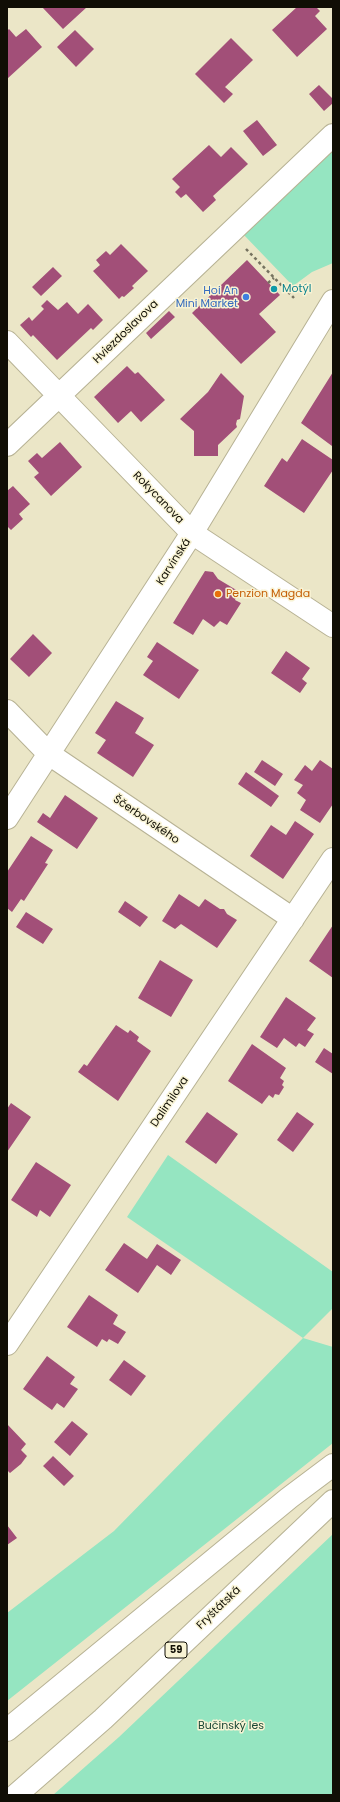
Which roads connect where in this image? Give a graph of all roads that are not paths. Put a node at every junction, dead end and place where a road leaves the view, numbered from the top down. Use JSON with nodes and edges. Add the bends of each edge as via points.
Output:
{"nodes":[{"id":1,"x":333,"y":135,"type":"edge"},
{"id":2,"x":333,"y":301,"type":"edge"},
{"id":3,"x":7,"y":342,"type":"edge"},
{"id":4,"x":59,"y":396,"type":"junction"},
{"id":5,"x":7,"y":445,"type":"edge"},
{"id":6,"x":192,"y":534,"type":"junction"},
{"id":7,"x":333,"y":626,"type":"edge"},
{"id":8,"x":7,"y":711,"type":"edge"},
{"id":9,"x":49,"y":754,"type":"junction"},
{"id":10,"x":7,"y":818,"type":"edge"},
{"id":11,"x":333,"y":859,"type":"edge"},
{"id":12,"x":293,"y":919,"type":"junction"},
{"id":13,"x":7,"y":1344,"type":"edge"},
{"id":14,"x":333,"y":1465,"type":"edge"},
{"id":15,"x":333,"y":1501,"type":"edge"},
{"id":16,"x":7,"y":1730,"type":"edge"},
{"id":17,"x":16,"y":1795,"type":"edge"}],
"edges":[{"from":1,"to":4,"type":"street","name":"Hviezdoslavova"},
{"from":2,"to":6,"type":"street","name":"Karvinská"},
{"from":3,"to":4,"type":"street","name":"Rokycanova"},
{"from":4,"to":5,"type":"street","name":"Hviezdoslavova"},
{"from":4,"to":6,"type":"street","name":"Rokycanova"},
{"from":6,"to":7,"type":"street","name":"Rokycanova"},
{"from":6,"to":9,"type":"street","name":"Karvinská"},
{"from":8,"to":9,"type":"street","name":"Ščerbovského"},
{"from":9,"to":10,"type":"street","name":"Karvinská"},
{"from":9,"to":12,"type":"street","name":"Ščerbovského"},
{"from":11,"to":12,"type":"street","name":"Dalimilova"},
{"from":12,"to":13,"type":"street","name":"Dalimilova"},
{"from":14,"to":16,"type":"street","via":[[289,1498]]},
{"from":15,"to":17,"type":"street","name":"Fryštátská","number":"59","via":[[103,1719]]}]}
